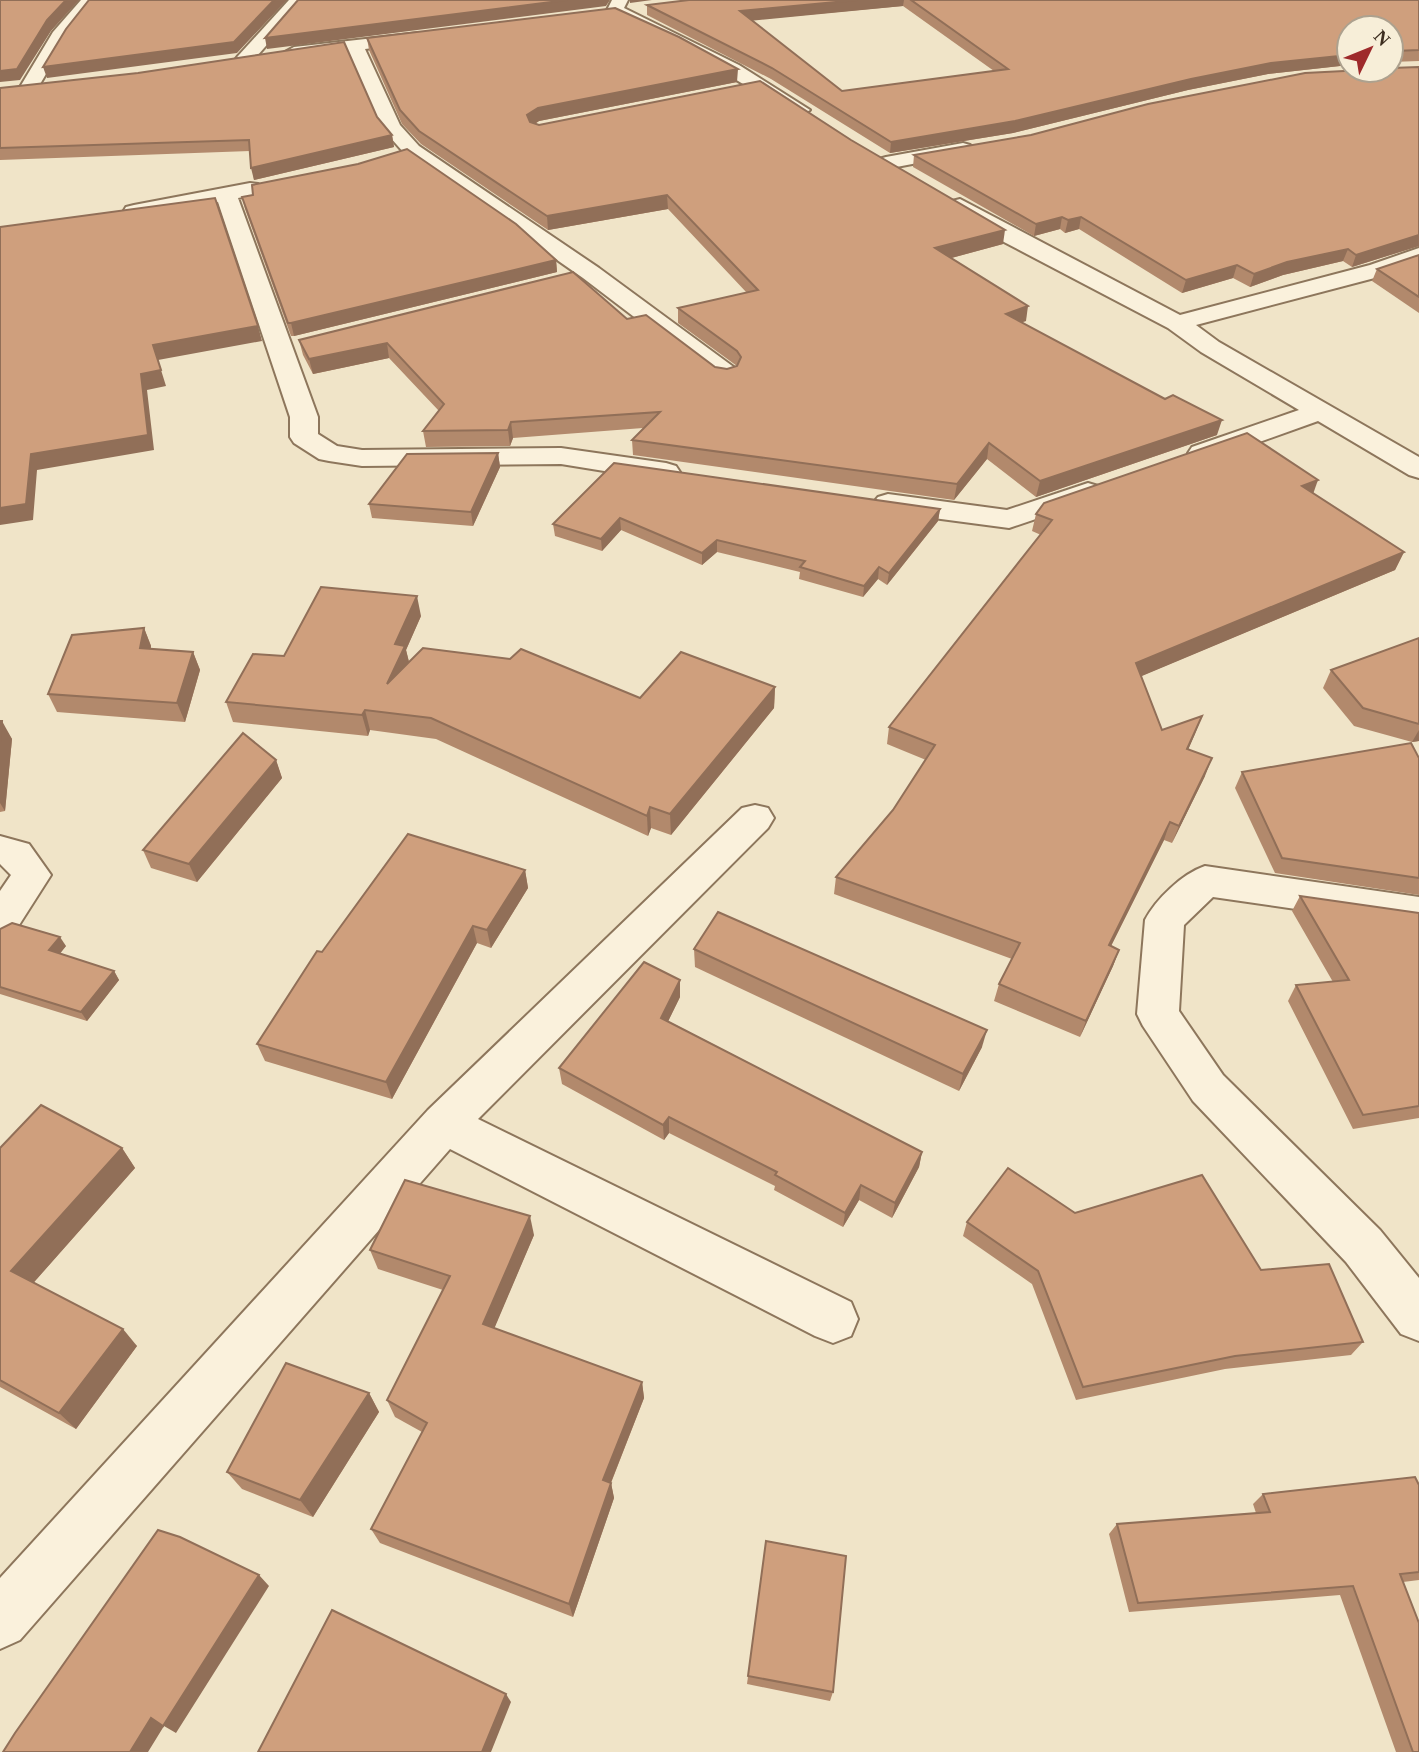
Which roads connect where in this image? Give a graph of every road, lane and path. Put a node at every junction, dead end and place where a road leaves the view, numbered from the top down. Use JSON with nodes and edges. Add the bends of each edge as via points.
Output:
{"nodes":[{"id":1,"x":90,"y":0,"type":"edge"},
{"id":2,"x":298,"y":0,"type":"edge"},
{"id":3,"x":612,"y":7,"type":"edge"},
{"id":4,"x":643,"y":7,"type":"dead end"},
{"id":5,"x":433,"y":36,"type":"edge"},
{"id":6,"x":355,"y":46,"type":"junction"},
{"id":7,"x":54,"y":84,"type":"edge"},
{"id":8,"x":763,"y":85,"type":"junction"},
{"id":9,"x":29,"y":87,"type":"junction"},
{"id":10,"x":10,"y":90,"type":"edge"},
{"id":11,"x":737,"y":91,"type":"edge"},
{"id":12,"x":815,"y":120,"type":"edge"},
{"id":13,"x":977,"y":147,"type":"edge"},
{"id":14,"x":412,"y":150,"type":"junction"},
{"id":15,"x":386,"y":159,"type":"edge"},
{"id":16,"x":919,"y":182,"type":"edge"},
{"id":17,"x":273,"y":185,"type":"edge"},
{"id":18,"x":226,"y":194,"type":"junction"},
{"id":19,"x":940,"y":195,"type":"edge"},
{"id":20,"x":110,"y":216,"type":"edge"},
{"id":21,"x":1419,"y":255,"type":"edge"},
{"id":22,"x":591,"y":273,"type":"junction"},
{"id":23,"x":564,"y":279,"type":"edge"},
{"id":24,"x":1177,"y":323,"type":"junction"},
{"id":25,"x":307,"y":343,"type":"edge"},
{"id":26,"x":280,"y":350,"type":"junction"},
{"id":27,"x":726,"y":374,"type":"edge"},
{"id":28,"x":1319,"y":412,"type":"junction"},
{"id":29,"x":1177,"y":461,"type":"edge"},
{"id":30,"x":1419,"y":469,"type":"edge"},
{"id":31,"x":697,"y":476,"type":"edge"},
{"id":32,"x":1112,"y":484,"type":"edge"},
{"id":33,"x":860,"y":499,"type":"edge"},
{"id":34,"x":755,"y":818,"type":"dead end"},
{"id":35,"x":0,"y":850,"type":"edge"},
{"id":36,"x":1419,"y":912,"type":"edge"},
{"id":37,"x":0,"y":922,"type":"edge"},
{"id":38,"x":444,"y":1124,"type":"junction"},
{"id":39,"x":1419,"y":1317,"type":"edge"},
{"id":40,"x":833,"y":1319,"type":"dead end"},
{"id":41,"x":0,"y":1620,"type":"edge"}],
"edges":[{"from":1,"to":9,"type":"street","via":[[59,36]]},
{"from":2,"to":6,"type":"street","via":[[238,61]]},
{"from":3,"to":4,"type":"street"},
{"from":3,"to":8,"type":"street"},
{"from":5,"to":6,"type":"street"},
{"from":6,"to":14,"type":"street","via":[[391,127]]},
{"from":7,"to":9,"type":"street"},
{"from":8,"to":11,"type":"street"},
{"from":8,"to":12,"type":"street"},
{"from":9,"to":10,"type":"street"},
{"from":13,"to":16,"type":"street","via":[[877,158]]},
{"from":14,"to":15,"type":"street"},
{"from":14,"to":22,"type":"street"},
{"from":17,"to":18,"type":"street"},
{"from":18,"to":20,"type":"street"},
{"from":18,"to":26,"type":"street"},
{"from":19,"to":24,"type":"street"},
{"from":21,"to":24,"type":"street"},
{"from":22,"to":23,"type":"street"},
{"from":22,"to":27,"type":"street"},
{"from":24,"to":28,"type":"street"},
{"from":25,"to":26,"type":"street"},
{"from":26,"to":31,"type":"street","via":[[304,417],[304,437],[330,453],[362,458],[561,456]]},
{"from":28,"to":29,"type":"street"},
{"from":28,"to":30,"type":"street"},
{"from":32,"to":33,"type":"street","via":[[1009,519]]},
{"from":34,"to":38,"type":"street"},
{"from":35,"to":37,"type":"street","via":[[16,854],[32,875]]},
{"from":36,"to":39,"type":"street","via":[[1205,881],[1165,920],[1158,1014],[1208,1088],[1363,1246]]},
{"from":38,"to":40,"type":"street"},
{"from":38,"to":41,"type":"street"}]}
